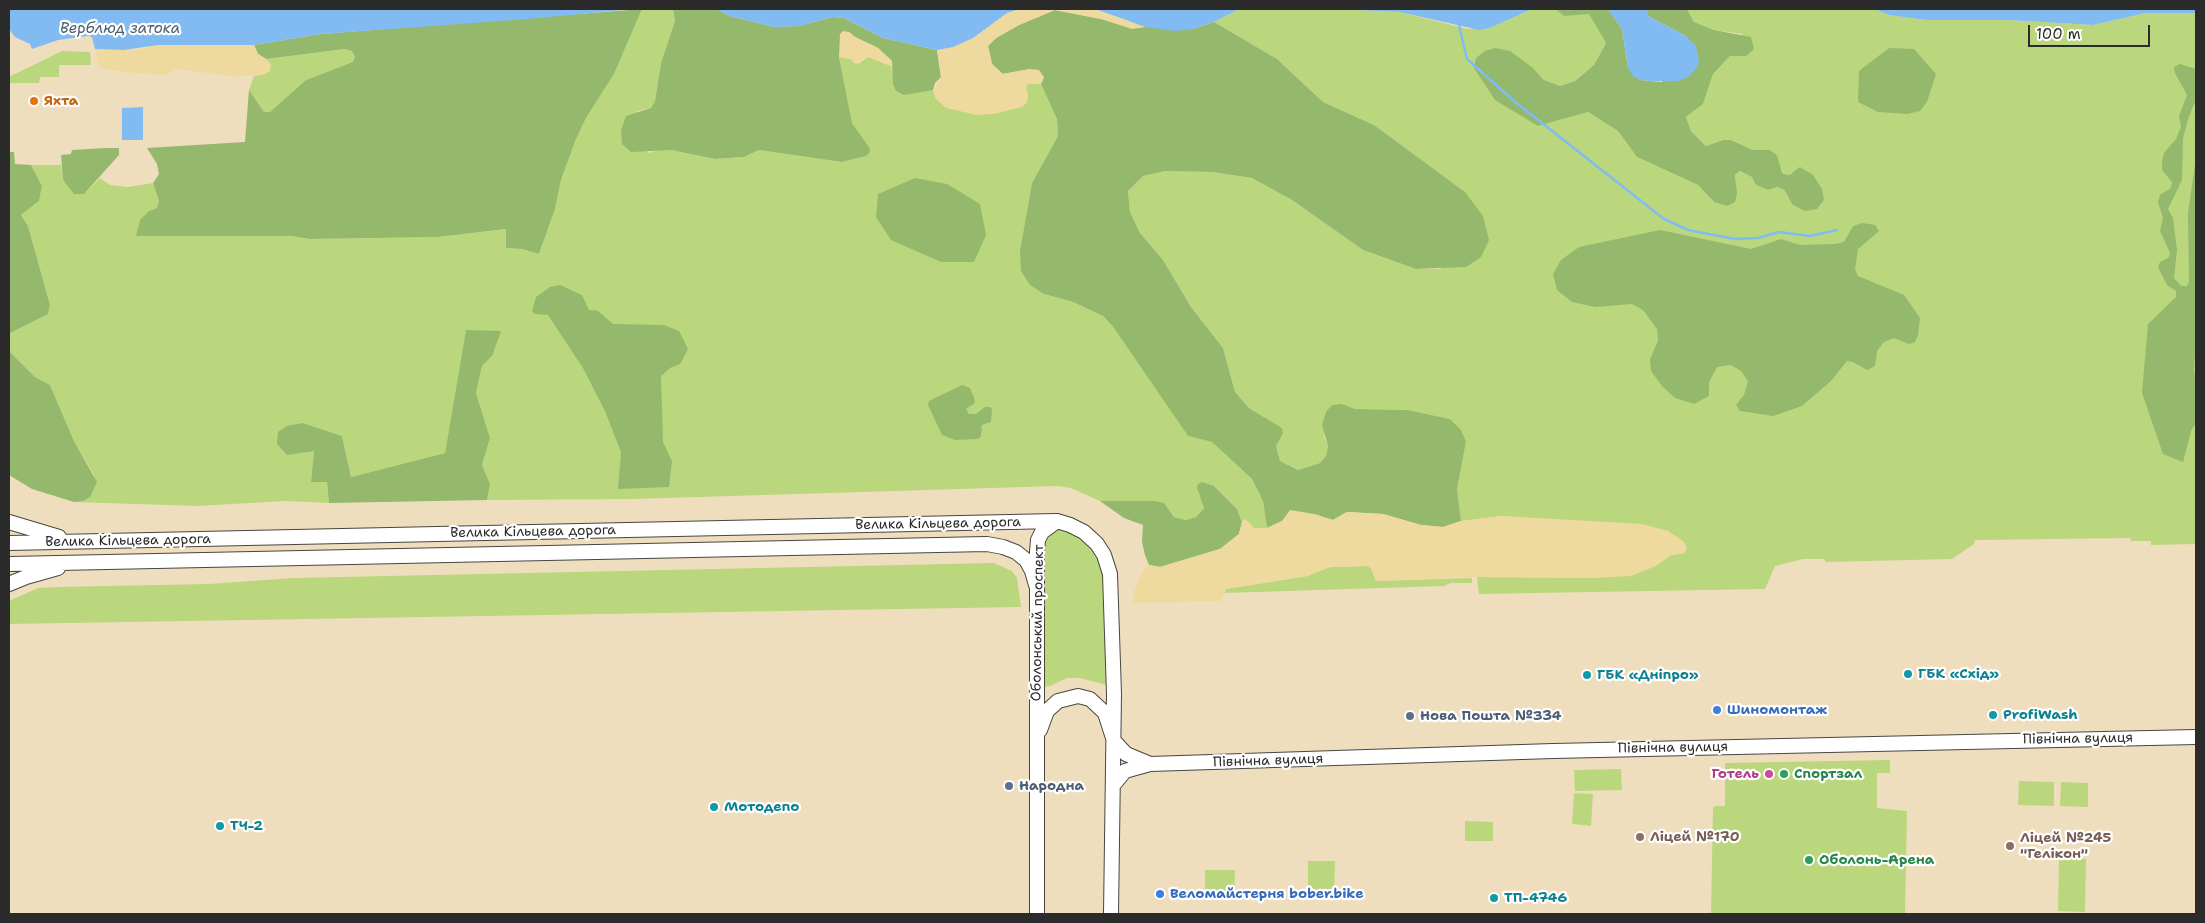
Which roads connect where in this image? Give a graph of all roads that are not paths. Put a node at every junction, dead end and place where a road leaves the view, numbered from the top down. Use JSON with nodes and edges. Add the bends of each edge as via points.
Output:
{"nodes":[{"id":1,"x":1057,"y":521,"type":"junction"},
{"id":2,"x":9,"y":522,"type":"edge"},
{"id":3,"x":94,"y":542,"type":"junction"},
{"id":4,"x":9,"y":543,"type":"edge"},
{"id":5,"x":92,"y":562,"type":"junction"},
{"id":6,"x":9,"y":564,"type":"edge"},
{"id":7,"x":9,"y":584,"type":"edge"},
{"id":8,"x":1036,"y":585,"type":"junction"},
{"id":9,"x":2196,"y":736,"type":"edge"},
{"id":10,"x":1114,"y":740,"type":"junction"},
{"id":11,"x":1037,"y":741,"type":"junction"},
{"id":12,"x":1150,"y":764,"type":"junction"},
{"id":13,"x":1115,"y":783,"type":"junction"},
{"id":14,"x":1037,"y":914,"type":"edge"},
{"id":15,"x":1112,"y":914,"type":"edge"}],
"edges":[{"from":1,"to":3,"type":"main road","name":"Велика Кільцева дорога"},
{"from":1,"to":8,"type":"main road","name":"Оболонський проспект","via":[[1046,528],[1038,540]]},
{"from":1,"to":10,"type":"main road","via":[[1079,529],[1091,538],[1107,563],[1112,609]]},
{"from":2,"to":3,"type":"main road","via":[[57,537]]},
{"from":3,"to":4,"type":"main road","name":"Велика Кільцева дорога"},
{"from":5,"to":6,"type":"main road","name":"Велика Кільцева дорога"},
{"from":5,"to":7,"type":"main road","via":[[50,569]]},
{"from":5,"to":8,"type":"main road","name":"Велика Кільцева дорога","via":[[987,544],[1003,546],[1021,556],[1032,571]]},
{"from":8,"to":11,"type":"main road","name":"Оболонський проспект"},
{"from":9,"to":12,"type":"main road","name":"Північна вулиця"},
{"from":10,"to":11,"type":"main road","via":[[1105,713],[1090,699],[1078,696],[1058,701],[1047,710]]},
{"from":10,"to":12,"type":"main road","name":"Північна вулиця","via":[[1126,754]]},
{"from":10,"to":13,"type":"main road"},
{"from":11,"to":14,"type":"main road","name":"Оболонський проспект"},
{"from":12,"to":13,"type":"main road","name":"Північна вулиця","via":[[1125,771]]},
{"from":13,"to":15,"type":"main road"}]}
